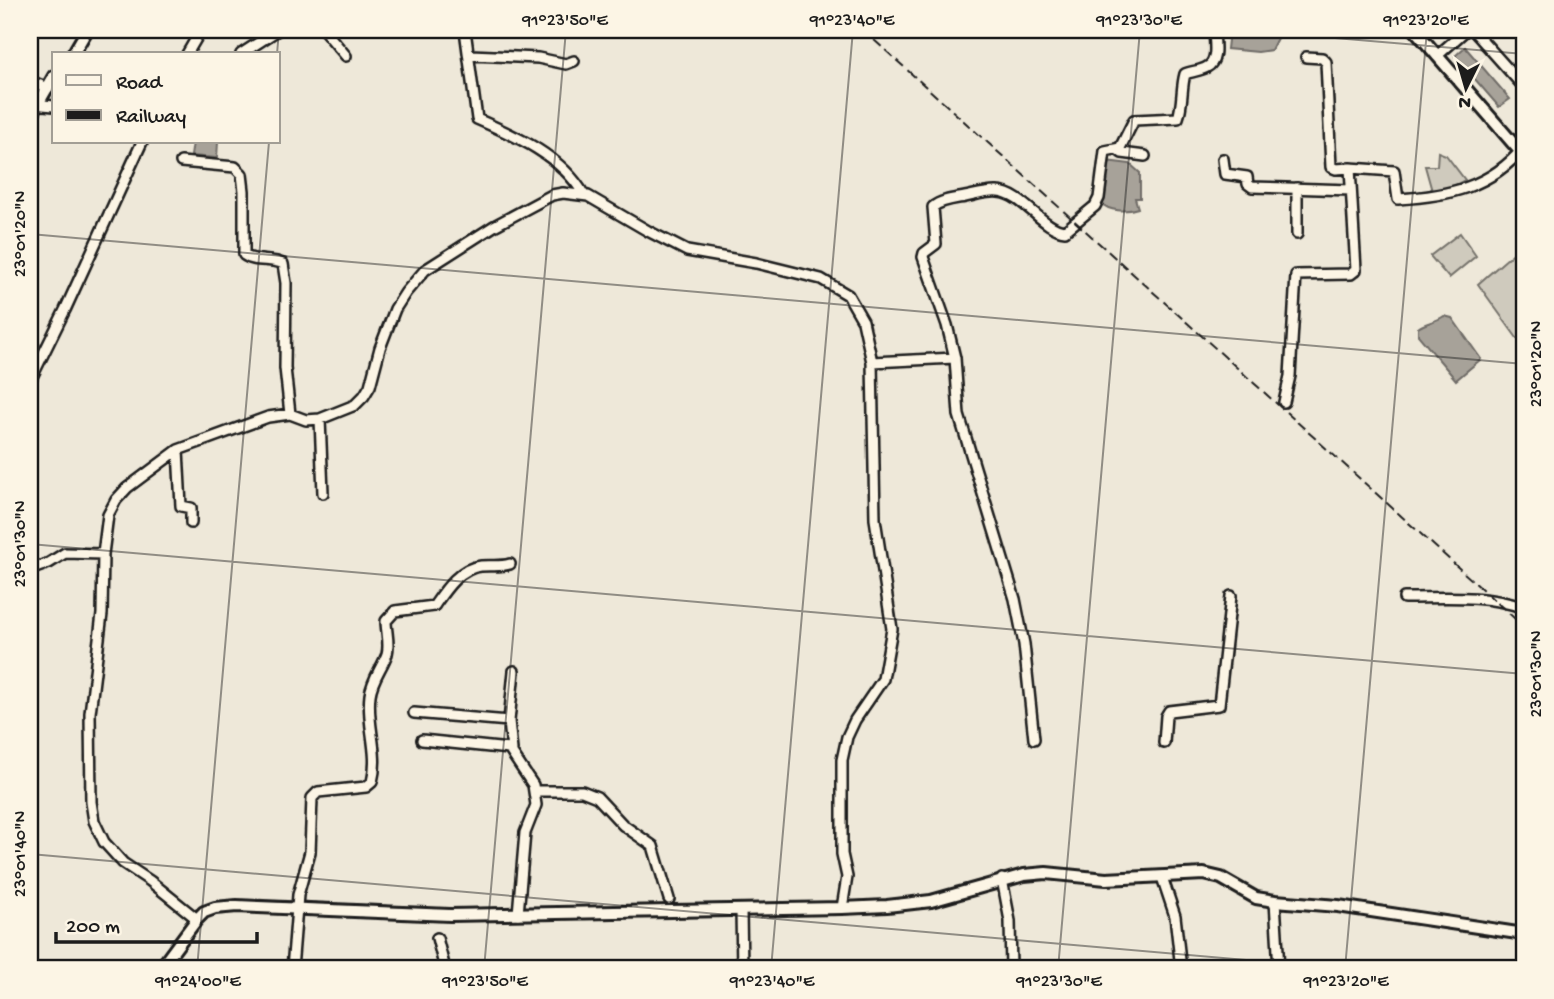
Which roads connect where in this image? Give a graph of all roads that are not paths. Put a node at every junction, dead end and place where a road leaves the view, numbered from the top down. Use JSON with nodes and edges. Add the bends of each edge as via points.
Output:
{"nodes":[{"id":1,"x":81,"y":30,"type":"edge"},
{"id":2,"x":88,"y":30,"type":"edge"},
{"id":3,"x":201,"y":30,"type":"edge"},
{"id":4,"x":278,"y":30,"type":"edge"},
{"id":5,"x":324,"y":30,"type":"edge"},
{"id":6,"x":465,"y":30,"type":"edge"},
{"id":7,"x":1214,"y":30,"type":"edge"},
{"id":8,"x":1415,"y":30,"type":"edge"},
{"id":9,"x":1466,"y":30,"type":"edge"},
{"id":10,"x":1474,"y":30,"type":"edge"},
{"id":11,"x":68,"y":52,"type":"edge"},
{"id":12,"x":74,"y":52,"type":"edge"},
{"id":13,"x":188,"y":52,"type":"edge"},
{"id":14,"x":244,"y":52,"type":"edge"},
{"id":15,"x":470,"y":55,"type":"junction"},
{"id":16,"x":346,"y":56,"type":"dead end"},
{"id":17,"x":1437,"y":56,"type":"junction"},
{"id":18,"x":1307,"y":57,"type":"dead end"},
{"id":19,"x":574,"y":61,"type":"dead end"},
{"id":20,"x":30,"y":81,"type":"edge"},
{"id":21,"x":1523,"y":86,"type":"edge"},
{"id":22,"x":51,"y":88,"type":"edge"},
{"id":23,"x":38,"y":110,"type":"edge"},
{"id":24,"x":30,"y":128,"type":"edge"},
{"id":25,"x":141,"y":144,"type":"edge"},
{"id":26,"x":1116,"y":149,"type":"junction"},
{"id":27,"x":1523,"y":152,"type":"edge"},
{"id":28,"x":1145,"y":156,"type":"dead end"},
{"id":29,"x":1223,"y":159,"type":"dead end"},
{"id":30,"x":181,"y":162,"type":"dead end"},
{"id":31,"x":1350,"y":168,"type":"junction"},
{"id":32,"x":1297,"y":188,"type":"junction"},
{"id":33,"x":1351,"y":190,"type":"junction"},
{"id":34,"x":584,"y":195,"type":"junction"},
{"id":35,"x":1297,"y":234,"type":"dead end"},
{"id":36,"x":955,"y":358,"type":"junction"},
{"id":37,"x":872,"y":362,"type":"junction"},
{"id":38,"x":30,"y":381,"type":"edge"},
{"id":39,"x":1284,"y":402,"type":"dead end"},
{"id":40,"x":290,"y":414,"type":"junction"},
{"id":41,"x":320,"y":419,"type":"junction"},
{"id":42,"x":177,"y":450,"type":"junction"},
{"id":43,"x":323,"y":493,"type":"dead end"},
{"id":44,"x":191,"y":523,"type":"dead end"},
{"id":45,"x":103,"y":554,"type":"junction"},
{"id":46,"x":510,"y":564,"type":"dead end"},
{"id":47,"x":30,"y":570,"type":"edge"},
{"id":48,"x":1231,"y":596,"type":"dead end"},
{"id":49,"x":1404,"y":598,"type":"dead end"},
{"id":50,"x":1524,"y":608,"type":"edge"},
{"id":51,"x":514,"y":671,"type":"dead end"},
{"id":52,"x":414,"y":713,"type":"dead end"},
{"id":53,"x":509,"y":721,"type":"junction"},
{"id":54,"x":1034,"y":739,"type":"dead end"},
{"id":55,"x":422,"y":740,"type":"dead end"},
{"id":56,"x":1164,"y":743,"type":"dead end"},
{"id":57,"x":512,"y":750,"type":"junction"},
{"id":58,"x":535,"y":791,"type":"junction"},
{"id":59,"x":1162,"y":877,"type":"junction"},
{"id":60,"x":1002,"y":879,"type":"junction"},
{"id":61,"x":669,"y":899,"type":"dead end"},
{"id":62,"x":1275,"y":901,"type":"junction"},
{"id":63,"x":296,"y":908,"type":"junction"},
{"id":64,"x":842,"y":908,"type":"junction"},
{"id":65,"x":741,"y":911,"type":"junction"},
{"id":66,"x":518,"y":914,"type":"junction"},
{"id":67,"x":197,"y":919,"type":"junction"},
{"id":68,"x":1524,"y":934,"type":"edge"},
{"id":69,"x":437,"y":938,"type":"dead end"},
{"id":70,"x":160,"y":969,"type":"edge"},
{"id":71,"x":292,"y":969,"type":"edge"},
{"id":72,"x":446,"y":969,"type":"edge"},
{"id":73,"x":742,"y":969,"type":"edge"},
{"id":74,"x":1011,"y":969,"type":"edge"},
{"id":75,"x":1181,"y":969,"type":"edge"},
{"id":76,"x":1279,"y":969,"type":"edge"}],
"edges":[{"from":1,"to":11,"type":"main road"},
{"from":2,"to":12,"type":"main road"},
{"from":3,"to":13,"type":"street"},
{"from":4,"to":14,"type":"street"},
{"from":5,"to":16,"type":"street"},
{"from":6,"to":15,"type":"street"},
{"from":7,"to":26,"type":"street","via":[[1215,55],[1206,68],[1185,74],[1178,118],[1134,120],[1125,142]]},
{"from":8,"to":17,"type":"main road"},
{"from":9,"to":17,"type":"street"},
{"from":10,"to":21,"type":"street"},
{"from":15,"to":19,"type":"street"},
{"from":15,"to":34,"type":"street","via":[[477,119],[522,139],[546,156],[577,182]]},
{"from":17,"to":27,"type":"main road"},
{"from":18,"to":31,"type":"street","via":[[1326,62],[1331,167]]},
{"from":20,"to":22,"type":"street"},
{"from":22,"to":23,"type":"main road"},
{"from":23,"to":24,"type":"main road"},
{"from":25,"to":38,"type":"street"},
{"from":26,"to":28,"type":"street"},
{"from":26,"to":36,"type":"street","via":[[1103,156],[1095,206],[1065,231],[1014,197],[998,192],[933,207],[936,244],[923,257]]},
{"from":27,"to":31,"type":"street","via":[[1461,190],[1400,199],[1396,198],[1394,171]]},
{"from":29,"to":32,"type":"street","via":[[1225,174],[1247,177],[1249,186]]},
{"from":30,"to":40,"type":"street","via":[[239,170],[244,191],[244,255],[283,264]]},
{"from":31,"to":33,"type":"street"},
{"from":32,"to":33,"type":"street"},
{"from":32,"to":35,"type":"street"},
{"from":33,"to":39,"type":"street","via":[[1356,270],[1351,274],[1296,275],[1290,376]]},
{"from":34,"to":37,"type":"street","via":[[687,251],[757,263],[837,287],[848,295],[863,321]]},
{"from":34,"to":41,"type":"street","via":[[552,195],[425,270],[395,309],[365,396]]},
{"from":36,"to":37,"type":"street"},
{"from":36,"to":54,"type":"street","via":[[959,415],[1015,598]]},
{"from":37,"to":64,"type":"street","via":[[875,519],[892,629],[883,679],[855,720],[842,760],[842,854],[847,877]]},
{"from":40,"to":41,"type":"street"},
{"from":40,"to":42,"type":"street","via":[[268,417]]},
{"from":41,"to":43,"type":"street"},
{"from":42,"to":44,"type":"street","via":[[181,506],[191,508]]},
{"from":42,"to":45,"type":"street","via":[[116,500],[105,526]]},
{"from":45,"to":47,"type":"street","via":[[65,553]]},
{"from":45,"to":67,"type":"street","via":[[102,614],[90,713],[94,821],[104,842],[123,863]]},
{"from":46,"to":63,"type":"street","via":[[464,571],[434,606],[395,611],[386,621],[387,652],[370,696],[373,782],[366,787],[318,792],[313,798],[310,852]]},
{"from":48,"to":56,"type":"street","via":[[1219,705],[1169,711]]},
{"from":49,"to":50,"type":"street","via":[[1464,596]]},
{"from":51,"to":53,"type":"street"},
{"from":52,"to":53,"type":"street"},
{"from":53,"to":57,"type":"street"},
{"from":55,"to":57,"type":"street"},
{"from":57,"to":58,"type":"street"},
{"from":58,"to":61,"type":"street","via":[[582,791],[597,797],[653,846]]},
{"from":58,"to":66,"type":"street","via":[[536,805],[525,833]]},
{"from":59,"to":60,"type":"main road","via":[[1106,879],[1046,873]]},
{"from":59,"to":62,"type":"main road","via":[[1213,875],[1256,898]]},
{"from":59,"to":75,"type":"street","via":[[1177,927]]},
{"from":60,"to":64,"type":"main road","via":[[931,901]]},
{"from":60,"to":74,"type":"street","via":[[1010,921]]},
{"from":62,"to":68,"type":"main road"},
{"from":62,"to":76,"type":"street"},
{"from":63,"to":66,"type":"main road"},
{"from":63,"to":67,"type":"main road","via":[[215,908]]},
{"from":63,"to":71,"type":"street"},
{"from":64,"to":65,"type":"main road"},
{"from":65,"to":66,"type":"main road"},
{"from":65,"to":73,"type":"street"},
{"from":67,"to":70,"type":"main road"},
{"from":69,"to":72,"type":"street"}]}
